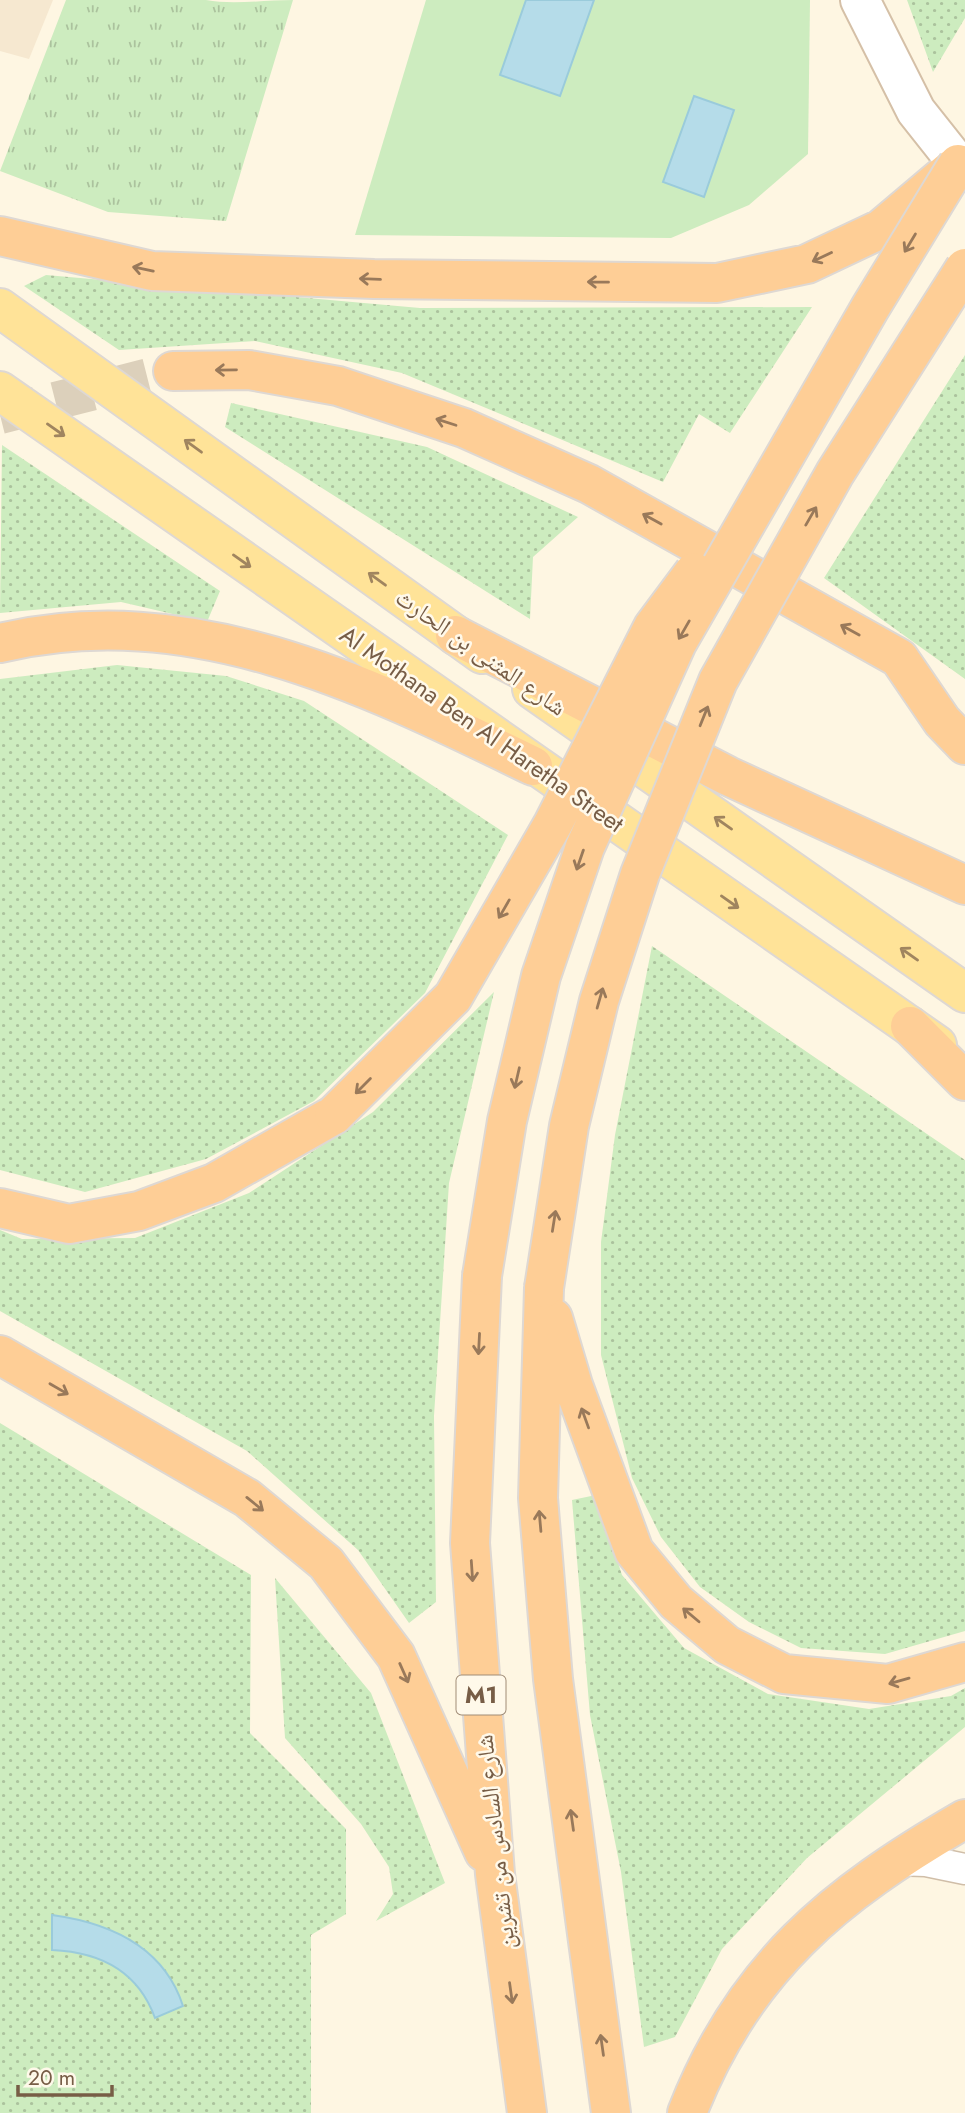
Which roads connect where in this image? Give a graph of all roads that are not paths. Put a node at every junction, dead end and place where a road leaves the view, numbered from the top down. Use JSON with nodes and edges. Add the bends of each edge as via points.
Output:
{"nodes":[{"id":1,"x":860,"y":5,"type":"edge"},
{"id":2,"x":961,"y":158,"type":"edge"},
{"id":3,"x":0,"y":236,"type":"edge"},
{"id":4,"x":965,"y":268,"type":"edge"},
{"id":5,"x":0,"y":307,"type":"edge"},
{"id":6,"x":173,"y":371,"type":"tunnel mouth"},
{"id":7,"x":0,"y":391,"type":"edge"},
{"id":8,"x":797,"y":436,"type":"junction"},
{"id":9,"x":456,"y":635,"type":"junction"},
{"id":10,"x":0,"y":643,"type":"edge"},
{"id":11,"x":899,"y":657,"type":"junction"},
{"id":12,"x":965,"y":703,"type":"edge"},
{"id":13,"x":965,"y":745,"type":"edge"},
{"id":14,"x":533,"y":766,"type":"junction"},
{"id":15,"x":965,"y":884,"type":"edge"},
{"id":16,"x":965,"y":993,"type":"edge"},
{"id":17,"x":910,"y":1026,"type":"junction"},
{"id":18,"x":965,"y":1064,"type":"edge"},
{"id":19,"x":965,"y":1081,"type":"edge"},
{"id":20,"x":0,"y":1208,"type":"edge"},
{"id":21,"x":544,"y":1288,"type":"junction"},
{"id":22,"x":0,"y":1355,"type":"edge"},
{"id":23,"x":965,"y":1662,"type":"edge"},
{"id":24,"x":965,"y":1819,"type":"edge"},
{"id":25,"x":893,"y":1860,"type":"junction"},
{"id":26,"x":965,"y":1869,"type":"edge"},
{"id":27,"x":495,"y":1874,"type":"junction"},
{"id":28,"x":527,"y":2113,"type":"edge"},
{"id":29,"x":611,"y":2113,"type":"edge"},
{"id":30,"x":687,"y":2113,"type":"edge"}],
"edges":[{"from":1,"to":2,"type":"main road","via":[[916,111]]},
{"from":2,"to":3,"type":"highway","one_way":true,"via":[[881,229],[807,264],[718,283],[152,271]]},
{"from":2,"to":8,"type":"highway","one_way":true,"bridge":true},
{"from":21,"to":4,"type":"highway","one_way":true,"bridge":true,"via":[[569,1126],[598,1001],[640,874],[718,681],[835,473]]},
{"from":9,"to":5,"type":"main road","name":"شارع المثنى بن الحارث","one_way":true},
{"from":11,"to":6,"type":"highway","one_way":true,"via":[[589,484],[464,428],[338,386],[249,370]]},
{"from":7,"to":14,"type":"main road","name":"Al Mothana Ben Al Haretha Street","one_way":true},
{"from":8,"to":20,"type":"highway","one_way":true,"bridge":true,"via":[[653,627],[553,824],[453,998],[334,1115],[214,1183],[139,1211],[69,1224]]},
{"from":8,"to":27,"type":"highway","name":"شارع السادس من تشرين","number":"M1","one_way":true,"bridge":true,"via":[[677,643],[585,846],[541,975],[507,1121],[482,1276],[470,1543]]},
{"from":9,"to":15,"type":"highway","via":[[728,776]]},
{"from":16,"to":9,"type":"main road","name":"شارع المثنى بن الحارث","one_way":true},
{"from":10,"to":14,"type":"highway","via":[[37,635],[98,632],[167,632],[231,643],[323,671],[406,704]]},
{"from":11,"to":12,"type":"highway"},
{"from":11,"to":13,"type":"highway","via":[[942,721]]},
{"from":14,"to":17,"type":"main road","name":"Al Mothana Ben Al Haretha Street","one_way":true},
{"from":17,"to":18,"type":"main road","name":"Al Mothana Ben Al Haretha Street"},
{"from":17,"to":19,"type":"highway"},
{"from":23,"to":21,"type":"highway","one_way":true,"via":[[888,1684],[784,1674],[726,1645],[676,1602],[634,1550],[573,1385]]},
{"from":29,"to":21,"type":"highway","one_way":true,"via":[[553,1679],[538,1498]]},
{"from":22,"to":27,"type":"highway","one_way":true,"via":[[247,1498],[326,1563],[396,1656]]},
{"from":24,"to":25,"type":"highway"},
{"from":25,"to":26,"type":"street"},
{"from":25,"to":30,"type":"highway","via":[[791,1943],[743,2006],[698,2084]]},
{"from":27,"to":28,"type":"highway","name":"شارع السادس من تشرين","number":"M1","one_way":true}]}
